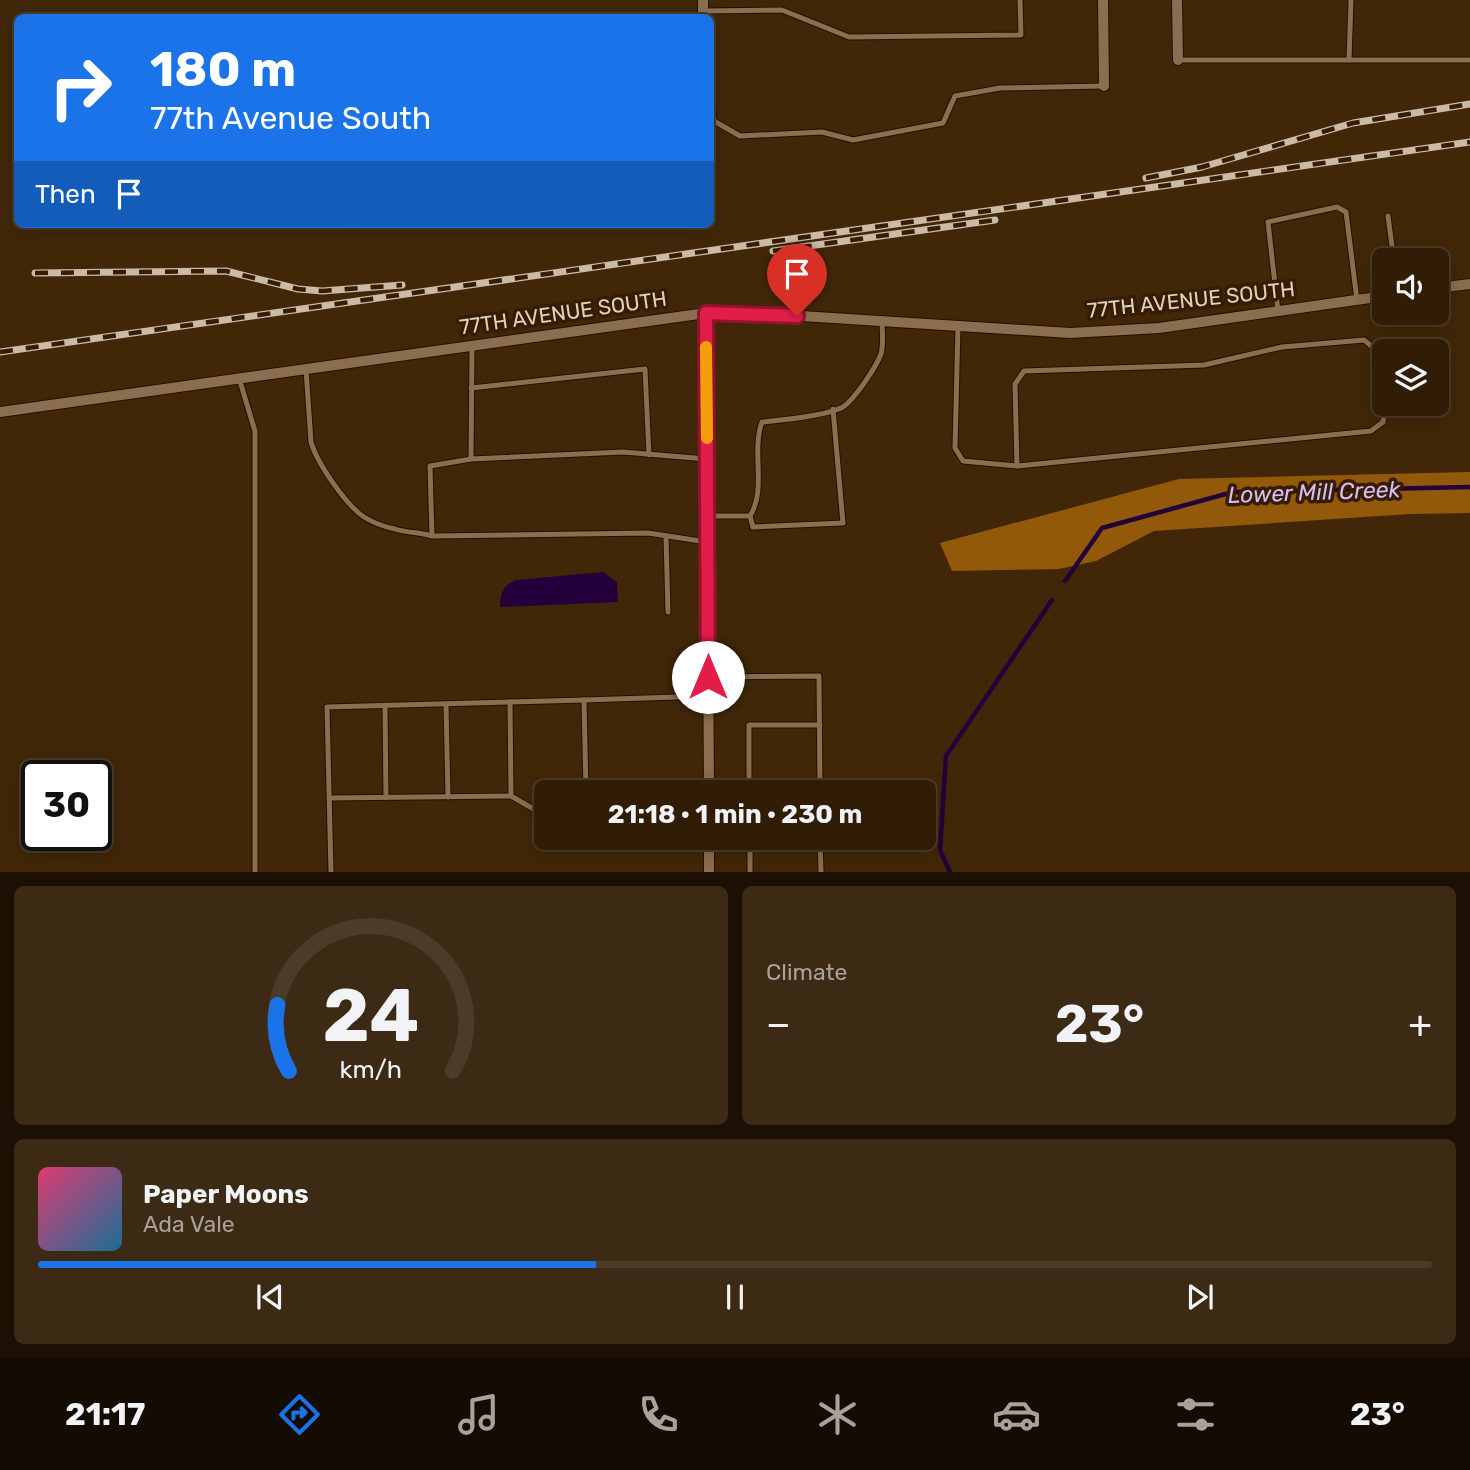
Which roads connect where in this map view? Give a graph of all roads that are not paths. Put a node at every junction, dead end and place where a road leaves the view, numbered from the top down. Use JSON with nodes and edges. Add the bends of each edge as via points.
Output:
{"nodes":[{"id":1,"x":1020,"y":0,"type":"edge"},
{"id":2,"x":1102,"y":0,"type":"edge"},
{"id":3,"x":1177,"y":0,"type":"edge"},
{"id":4,"x":1351,"y":0,"type":"edge"},
{"id":5,"x":703,"y":10,"type":"edge"},
{"id":6,"x":1178,"y":60,"type":"joint"},
{"id":7,"x":1349,"y":60,"type":"junction"},
{"id":8,"x":1470,"y":60,"type":"edge"},
{"id":9,"x":1104,"y":86,"type":"joint"},
{"id":10,"x":714,"y":121,"type":"edge"},
{"id":11,"x":1388,"y":216,"type":"dead end"},
{"id":12,"x":1392,"y":248,"type":"edge"},
{"id":13,"x":1470,"y":284,"type":"edge"},
{"id":14,"x":1449,"y":287,"type":"edge"},
{"id":15,"x":1372,"y":298,"type":"edge"},
{"id":16,"x":1357,"y":300,"type":"junction"},
{"id":17,"x":1279,"y":311,"type":"junction"},
{"id":18,"x":706,"y":313,"type":"junction"},
{"id":19,"x":882,"y":321,"type":"junction"},
{"id":20,"x":958,"y":326,"type":"junction"},
{"id":21,"x":471,"y":346,"type":"junction"},
{"id":22,"x":1372,"y":346,"type":"edge"},
{"id":23,"x":306,"y":369,"type":"junction"},
{"id":24,"x":239,"y":378,"type":"junction"},
{"id":25,"x":471,"y":387,"type":"junction"},
{"id":26,"x":833,"y":410,"type":"junction"},
{"id":27,"x":0,"y":412,"type":"edge"},
{"id":28,"x":1384,"y":416,"type":"edge"},
{"id":29,"x":649,"y":455,"type":"junction"},
{"id":30,"x":471,"y":459,"type":"junction"},
{"id":31,"x":707,"y":459,"type":"junction"},
{"id":32,"x":1017,"y":466,"type":"junction"},
{"id":33,"x":707,"y":516,"type":"junction"},
{"id":34,"x":750,"y":516,"type":"junction"},
{"id":35,"x":432,"y":536,"type":"junction"},
{"id":36,"x":666,"y":536,"type":"junction"},
{"id":37,"x":707,"y":542,"type":"junction"},
{"id":38,"x":668,"y":612,"type":"dead end"},
{"id":39,"x":708,"y":677,"type":"junction"},
{"id":40,"x":708,"y":696,"type":"junction"},
{"id":41,"x":584,"y":699,"type":"junction"},
{"id":42,"x":510,"y":702,"type":"junction"},
{"id":43,"x":446,"y":704,"type":"junction"},
{"id":44,"x":385,"y":705,"type":"junction"},
{"id":45,"x":820,"y":725,"type":"junction"},
{"id":46,"x":586,"y":780,"type":"edge"},
{"id":47,"x":709,"y":780,"type":"edge"},
{"id":48,"x":749,"y":780,"type":"edge"},
{"id":49,"x":820,"y":780,"type":"edge"},
{"id":50,"x":511,"y":796,"type":"junction"},
{"id":51,"x":448,"y":797,"type":"junction"},
{"id":52,"x":386,"y":798,"type":"junction"},
{"id":53,"x":329,"y":799,"type":"junction"},
{"id":54,"x":534,"y":809,"type":"edge"},
{"id":55,"x":709,"y":850,"type":"edge"},
{"id":56,"x":750,"y":850,"type":"edge"},
{"id":57,"x":820,"y":850,"type":"edge"},
{"id":58,"x":255,"y":872,"type":"edge"},
{"id":59,"x":331,"y":872,"type":"edge"},
{"id":60,"x":709,"y":872,"type":"edge"},
{"id":61,"x":750,"y":872,"type":"edge"},
{"id":62,"x":821,"y":872,"type":"edge"}],
"edges":[{"from":1,"to":5,"type":"lane","via":[[1021,35],[849,37],[782,10]]},
{"from":2,"to":9,"type":"street"},
{"from":3,"to":6,"type":"street"},
{"from":4,"to":7,"type":"lane"},
{"from":6,"to":7,"type":"lane"},
{"from":7,"to":8,"type":"lane"},
{"from":9,"to":10,"type":"lane","via":[[1000,88],[955,96],[943,122],[853,139],[822,132],[740,136]]},
{"from":11,"to":12,"type":"lane"},
{"from":13,"to":14,"type":"street"},
{"from":15,"to":16,"type":"street","name":"77TH AVENUE SOUTH"},
{"from":16,"to":17,"type":"street","name":"77TH AVENUE SOUTH"},
{"from":16,"to":17,"type":"lane","via":[[1346,212],[1337,207],[1268,222]]},
{"from":17,"to":20,"type":"street","name":"77TH AVENUE SOUTH","via":[[1105,332]]},
{"from":18,"to":19,"type":"street","name":"77TH AVENUE SOUTH"},
{"from":18,"to":21,"type":"street","name":"77TH AVENUE SOUTH"},
{"from":18,"to":31,"type":"street"},
{"from":19,"to":20,"type":"street","name":"77TH AVENUE SOUTH"},
{"from":19,"to":26,"type":"lane","via":[[881,354],[863,385],[843,407]]},
{"from":20,"to":32,"type":"lane","via":[[955,448],[963,461]]},
{"from":21,"to":23,"type":"street","name":"77TH AVENUE SOUTH"},
{"from":21,"to":25,"type":"lane"},
{"from":22,"to":32,"type":"lane","via":[[1364,340],[1282,347],[1204,365],[1024,371],[1015,384]]},
{"from":23,"to":24,"type":"street","name":"77TH AVENUE SOUTH"},
{"from":23,"to":35,"type":"lane","via":[[314,453],[350,503],[375,522]]},
{"from":24,"to":27,"type":"street","name":"77TH AVENUE SOUTH"},
{"from":24,"to":58,"type":"lane","via":[[254,431]]},
{"from":25,"to":29,"type":"lane","via":[[645,369]]},
{"from":25,"to":30,"type":"lane"},
{"from":26,"to":34,"type":"lane","via":[[762,422],[757,505]]},
{"from":26,"to":34,"type":"lane","via":[[843,523],[753,527]]},
{"from":28,"to":32,"type":"lane","via":[[1371,431]]},
{"from":29,"to":30,"type":"lane","via":[[623,452]]},
{"from":29,"to":31,"type":"lane"},
{"from":30,"to":35,"type":"lane","via":[[430,466]]},
{"from":31,"to":33,"type":"street"},
{"from":33,"to":34,"type":"lane"},
{"from":33,"to":37,"type":"street"},
{"from":35,"to":36,"type":"lane"},
{"from":36,"to":37,"type":"lane"},
{"from":36,"to":38,"type":"lane"},
{"from":37,"to":39,"type":"street"},
{"from":39,"to":40,"type":"street"},
{"from":39,"to":45,"type":"lane","via":[[819,676]]},
{"from":40,"to":41,"type":"lane"},
{"from":40,"to":47,"type":"street"},
{"from":41,"to":42,"type":"lane"},
{"from":41,"to":46,"type":"lane"},
{"from":42,"to":43,"type":"lane"},
{"from":42,"to":50,"type":"lane"},
{"from":43,"to":44,"type":"lane"},
{"from":43,"to":51,"type":"lane"},
{"from":44,"to":52,"type":"lane"},
{"from":44,"to":53,"type":"lane","via":[[327,707]]},
{"from":45,"to":48,"type":"lane","via":[[749,725]]},
{"from":45,"to":49,"type":"lane"},
{"from":50,"to":51,"type":"lane"},
{"from":50,"to":54,"type":"lane"},
{"from":51,"to":52,"type":"lane"},
{"from":52,"to":53,"type":"lane"},
{"from":53,"to":59,"type":"lane"},
{"from":55,"to":60,"type":"street"},
{"from":56,"to":61,"type":"lane"},
{"from":57,"to":62,"type":"lane"}]}
